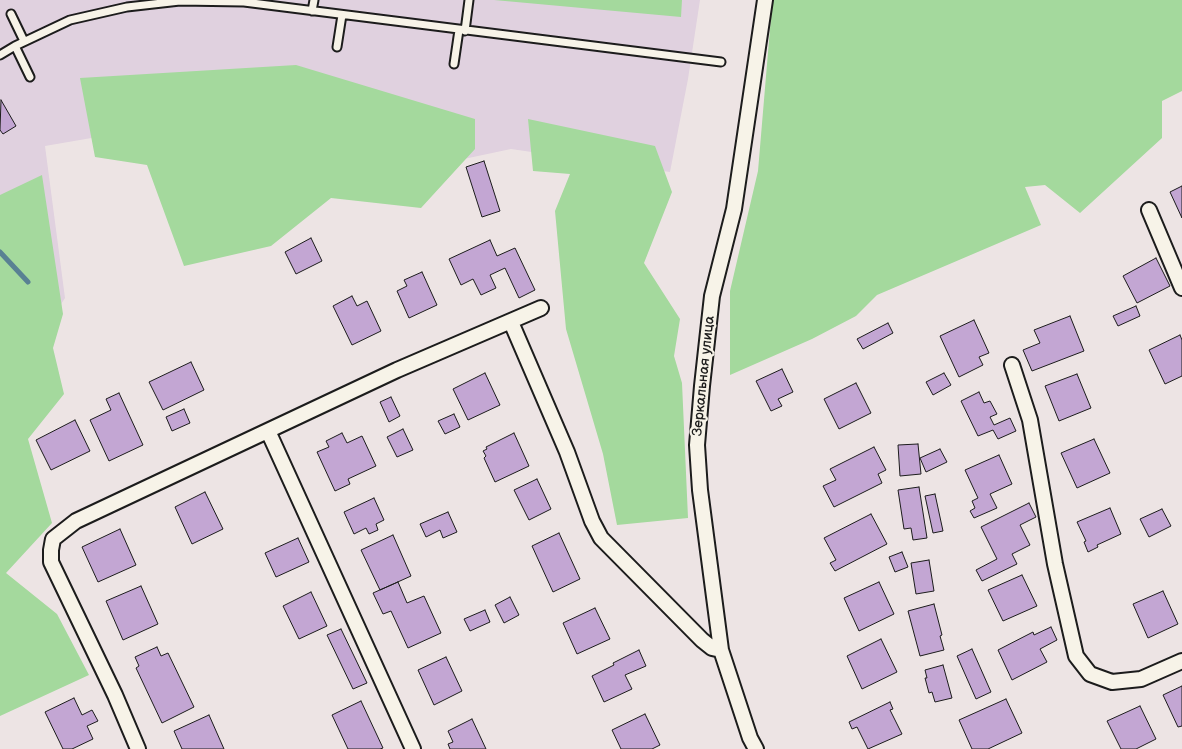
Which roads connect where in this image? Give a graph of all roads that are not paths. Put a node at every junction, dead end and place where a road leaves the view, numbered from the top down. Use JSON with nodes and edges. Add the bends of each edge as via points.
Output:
{"nodes":[{"id":1,"x":314,"y":0,"type":"edge"},
{"id":2,"x":470,"y":0,"type":"edge"},
{"id":3,"x":765,"y":0,"type":"edge"},
{"id":4,"x":312,"y":11,"type":"junction"},
{"id":5,"x":11,"y":14,"type":"dead end"},
{"id":6,"x":342,"y":15,"type":"junction"},
{"id":7,"x":462,"y":30,"type":"junction"},
{"id":8,"x":24,"y":41,"type":"junction"},
{"id":9,"x":15,"y":46,"type":"junction"},
{"id":10,"x":336,"y":47,"type":"dead end"},
{"id":11,"x":0,"y":55,"type":"edge"},
{"id":12,"x":721,"y":62,"type":"dead end"},
{"id":13,"x":454,"y":64,"type":"dead end"},
{"id":14,"x":30,"y":77,"type":"dead end"},
{"id":15,"x":1149,"y":210,"type":"dead end"},
{"id":16,"x":1182,"y":288,"type":"edge"},
{"id":17,"x":542,"y":308,"type":"dead end"},
{"id":18,"x":511,"y":322,"type":"junction"},
{"id":19,"x":1012,"y":364,"type":"dead end"},
{"id":20,"x":268,"y":431,"type":"junction"},
{"id":21,"x":721,"y":650,"type":"junction"},
{"id":22,"x":1182,"y":661,"type":"edge"},
{"id":23,"x":138,"y":749,"type":"edge"},
{"id":24,"x":413,"y":749,"type":"edge"},
{"id":25,"x":756,"y":749,"type":"edge"}],
"edges":[{"from":1,"to":4,"type":"lane"},
{"from":2,"to":7,"type":"lane"},
{"from":3,"to":21,"type":"street","name":"Зеркальная улица","via":[[734,209],[712,296],[697,445]]},
{"from":4,"to":6,"type":"lane"},
{"from":4,"to":8,"type":"lane","via":[[244,2],[180,1],[70,20]]},
{"from":5,"to":8,"type":"lane"},
{"from":6,"to":7,"type":"lane"},
{"from":6,"to":10,"type":"lane"},
{"from":7,"to":12,"type":"lane"},
{"from":7,"to":13,"type":"lane"},
{"from":8,"to":9,"type":"lane"},
{"from":9,"to":11,"type":"lane"},
{"from":9,"to":14,"type":"lane"},
{"from":15,"to":16,"type":"street"},
{"from":17,"to":18,"type":"street"},
{"from":18,"to":20,"type":"street","via":[[397,370]]},
{"from":18,"to":21,"type":"street","via":[[601,538],[702,640]]},
{"from":19,"to":22,"type":"street","via":[[1030,420],[1055,564],[1076,656],[1090,674],[1112,682],[1142,679]]},
{"from":20,"to":23,"type":"street","via":[[76,522],[53,539],[51,562]]},
{"from":20,"to":24,"type":"street"},
{"from":21,"to":25,"type":"street","name":"Зеркальная улица"}]}
